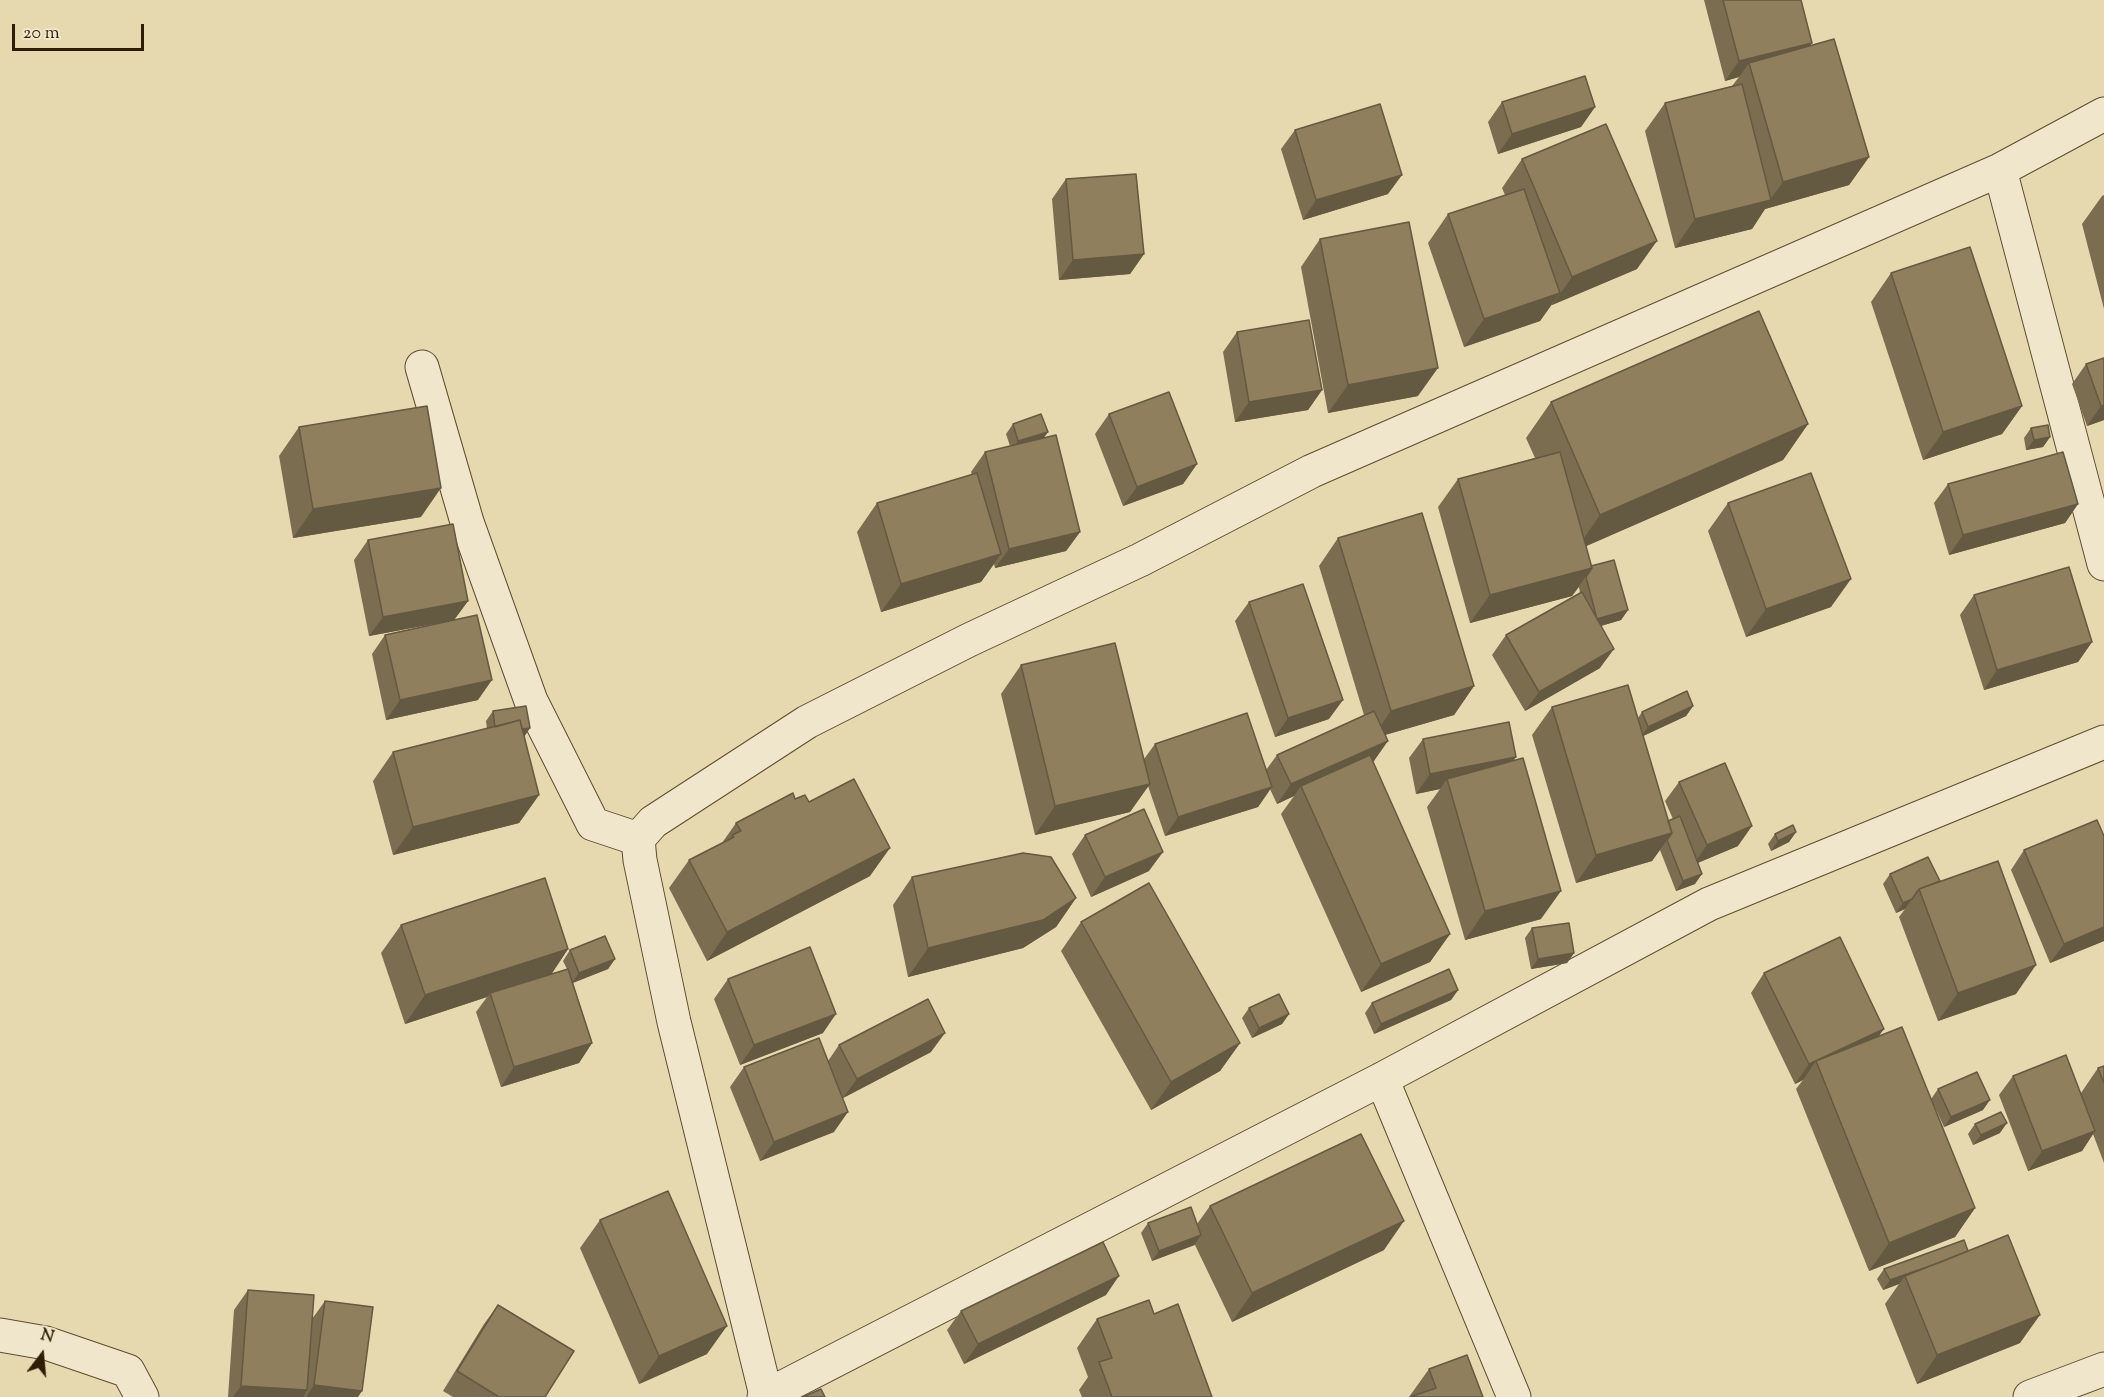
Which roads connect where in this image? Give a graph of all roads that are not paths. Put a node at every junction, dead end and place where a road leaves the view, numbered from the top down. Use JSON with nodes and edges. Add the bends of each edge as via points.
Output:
{"nodes":[{"id":1,"x":2104,"y":114,"type":"edge"},
{"id":2,"x":2000,"y":170,"type":"junction"},
{"id":3,"x":422,"y":368,"type":"dead end"},
{"id":4,"x":2104,"y":564,"type":"edge"},
{"id":5,"x":2104,"y":742,"type":"edge"},
{"id":6,"x":638,"y":839,"type":"junction"},
{"id":7,"x":1382,"y":1079,"type":"junction"},
{"id":8,"x":0,"y":1335,"type":"edge"},
{"id":9,"x":2104,"y":1369,"type":"edge"},
{"id":10,"x":765,"y":1396,"type":"edge"},
{"id":11,"x":142,"y":1397,"type":"edge"},
{"id":12,"x":1514,"y":1397,"type":"edge"},
{"id":13,"x":2030,"y":1397,"type":"edge"}],
"edges":[{"from":1,"to":2,"type":"street"},
{"from":2,"to":4,"type":"street"},
{"from":2,"to":6,"type":"street","via":[[1312,471],[1140,560],[807,722],[653,822]]},
{"from":3,"to":6,"type":"street","via":[[467,522],[531,701],[593,824]]},
{"from":5,"to":7,"type":"street","via":[[1708,904]]},
{"from":6,"to":10,"type":"street","via":[[674,1022]]},
{"from":7,"to":10,"type":"street"},
{"from":7,"to":12,"type":"street"},
{"from":8,"to":11,"type":"street","via":[[46,1343],[128,1371]]},
{"from":9,"to":13,"type":"street"}]}
